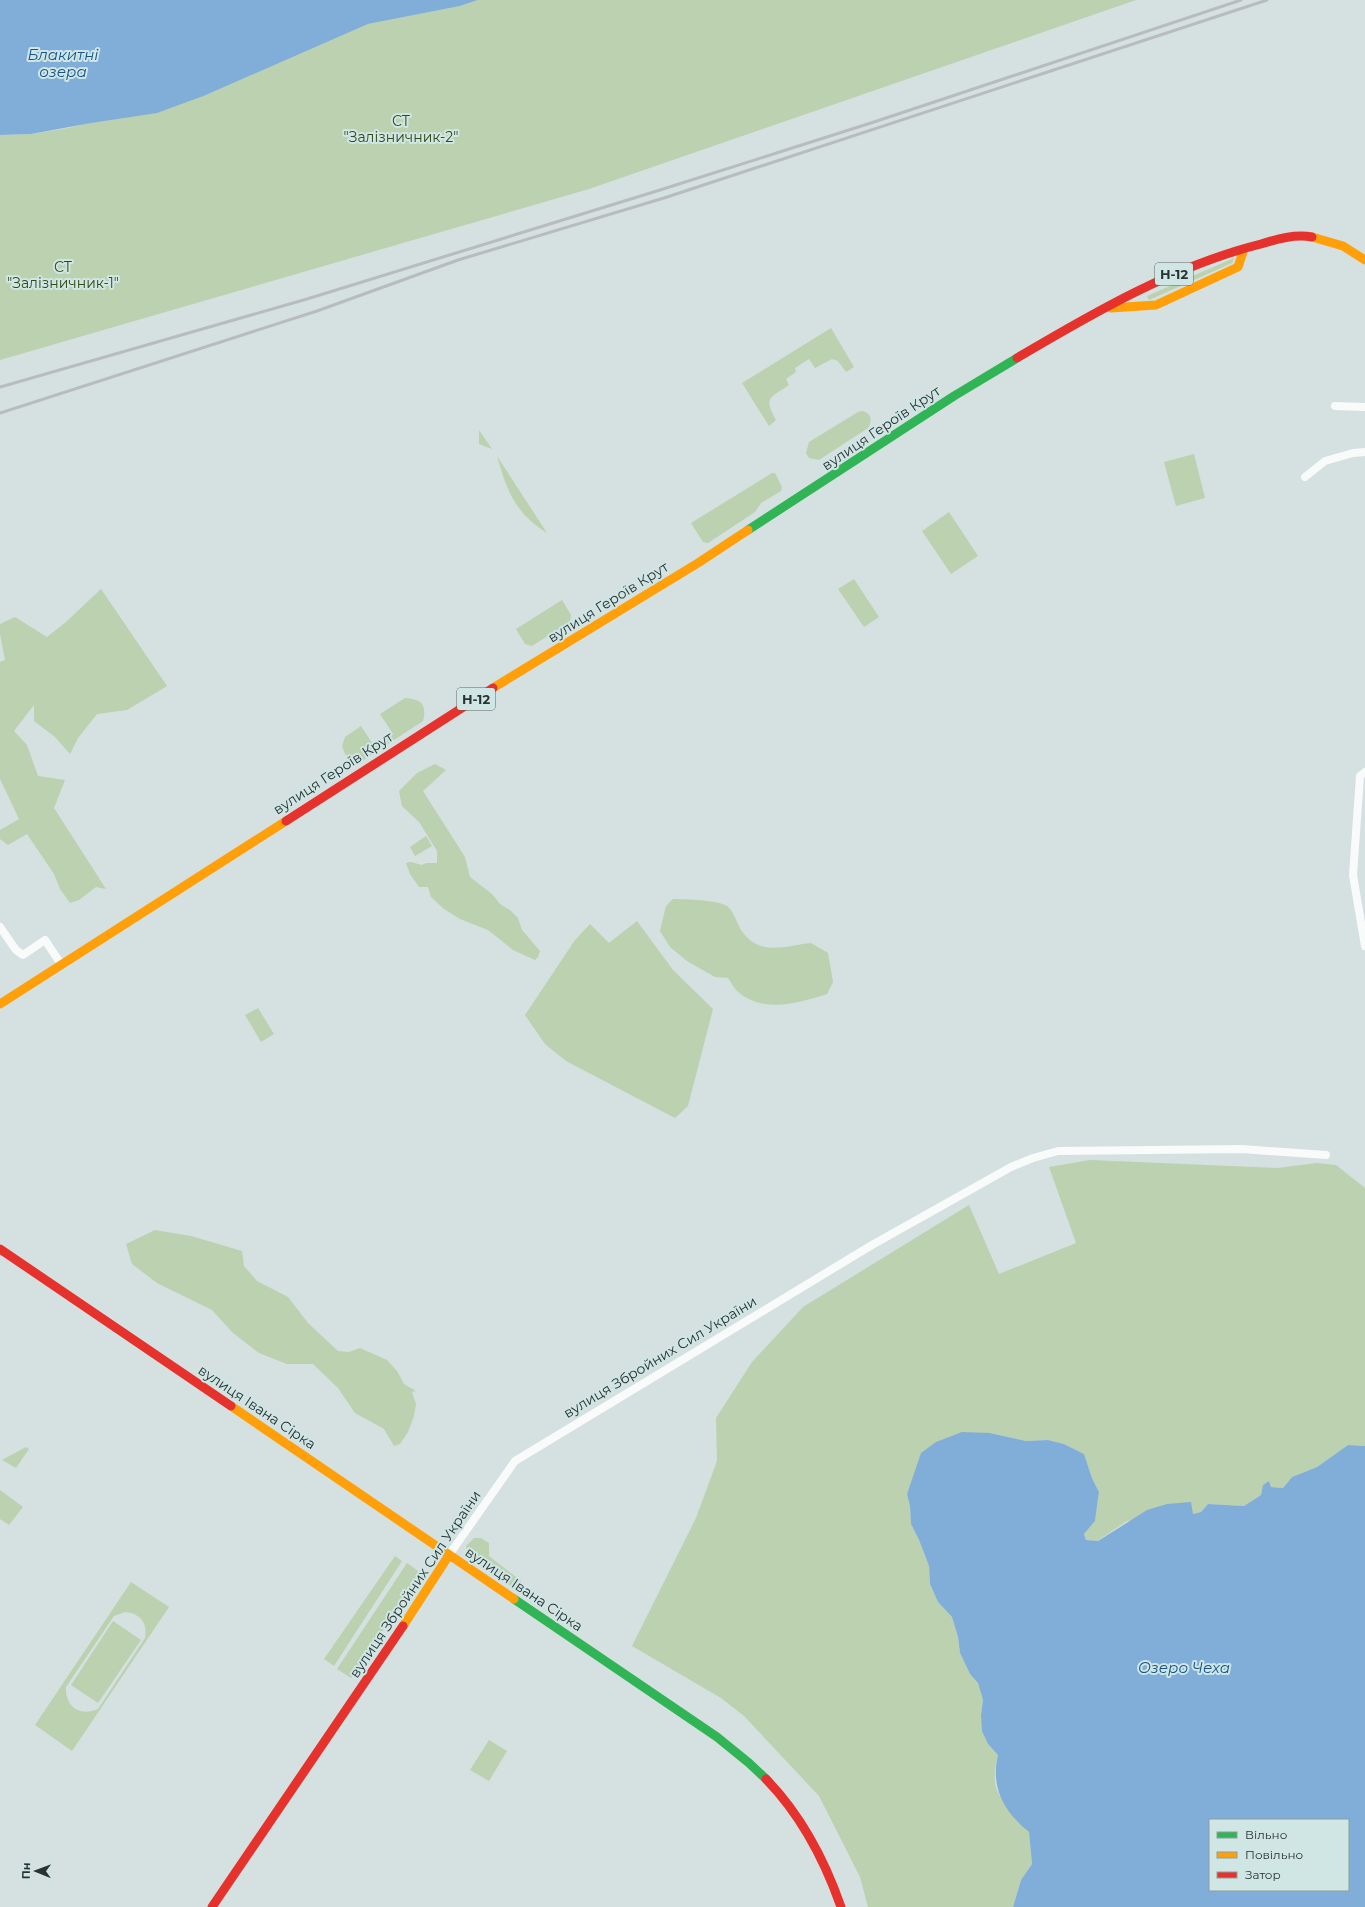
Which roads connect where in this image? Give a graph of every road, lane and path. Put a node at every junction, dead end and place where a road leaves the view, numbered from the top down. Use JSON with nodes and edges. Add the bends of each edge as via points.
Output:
{"nodes":[{"id":1,"x":1244,"y":249,"type":"junction"},
{"id":2,"x":1365,"y":260,"type":"edge"},
{"id":3,"x":1107,"y":308,"type":"junction"},
{"id":4,"x":1335,"y":406,"type":"dead end"},
{"id":5,"x":1365,"y":406,"type":"edge"},
{"id":6,"x":1365,"y":452,"type":"edge"},
{"id":7,"x":1305,"y":477,"type":"dead end"},
{"id":8,"x":1365,"y":772,"type":"edge"},
{"id":9,"x":0,"y":926,"type":"edge"},
{"id":10,"x":1365,"y":946,"type":"edge"},
{"id":11,"x":61,"y":964,"type":"junction"},
{"id":12,"x":0,"y":1004,"type":"edge"},
{"id":13,"x":1326,"y":1155,"type":"dead end"},
{"id":14,"x":0,"y":1249,"type":"edge"},
{"id":15,"x":449,"y":1555,"type":"junction"},
{"id":16,"x":212,"y":1907,"type":"edge"},
{"id":17,"x":841,"y":1907,"type":"edge"}],
"edges":[{"from":1,"to":2,"type":"main road","number":"Н-12","via":[[1279,239],[1305,236],[1343,246]]},
{"from":1,"to":3,"type":"main road","name":"вулиця Героїв Крут","number":"Н-12","via":[[1228,252],[1170,276]]},
{"from":1,"to":3,"type":"main road","via":[[1238,268],[1156,305]]},
{"from":3,"to":11,"type":"main road","name":"вулиця Героїв Крут","number":"Н-12","via":[[954,396],[698,563],[479,697]]},
{"from":4,"to":5,"type":"street"},
{"from":6,"to":7,"type":"street","via":[[1325,461]]},
{"from":8,"to":10,"type":"street","via":[[1360,776],[1353,875]]},
{"from":9,"to":11,"type":"street","via":[[16,950],[23,955],[45,940]]},
{"from":11,"to":12,"type":"main road","name":"вулиця Героїв Крут","number":"Н-12"},
{"from":13,"to":15,"type":"street","name":"вулиця Збройних Сил України","via":[[1242,1149],[1058,1151],[1011,1167],[872,1245],[515,1461]]},
{"from":14,"to":15,"type":"main road","name":"вулиця Івана Сірка"},
{"from":15,"to":16,"type":"main road","name":"вулиця Збройних Сил України","via":[[393,1642]]},
{"from":15,"to":17,"type":"main road","name":"вулиця Івана Сірка","via":[[717,1736],[760,1772],[810,1838],[836,1890]]}]}
